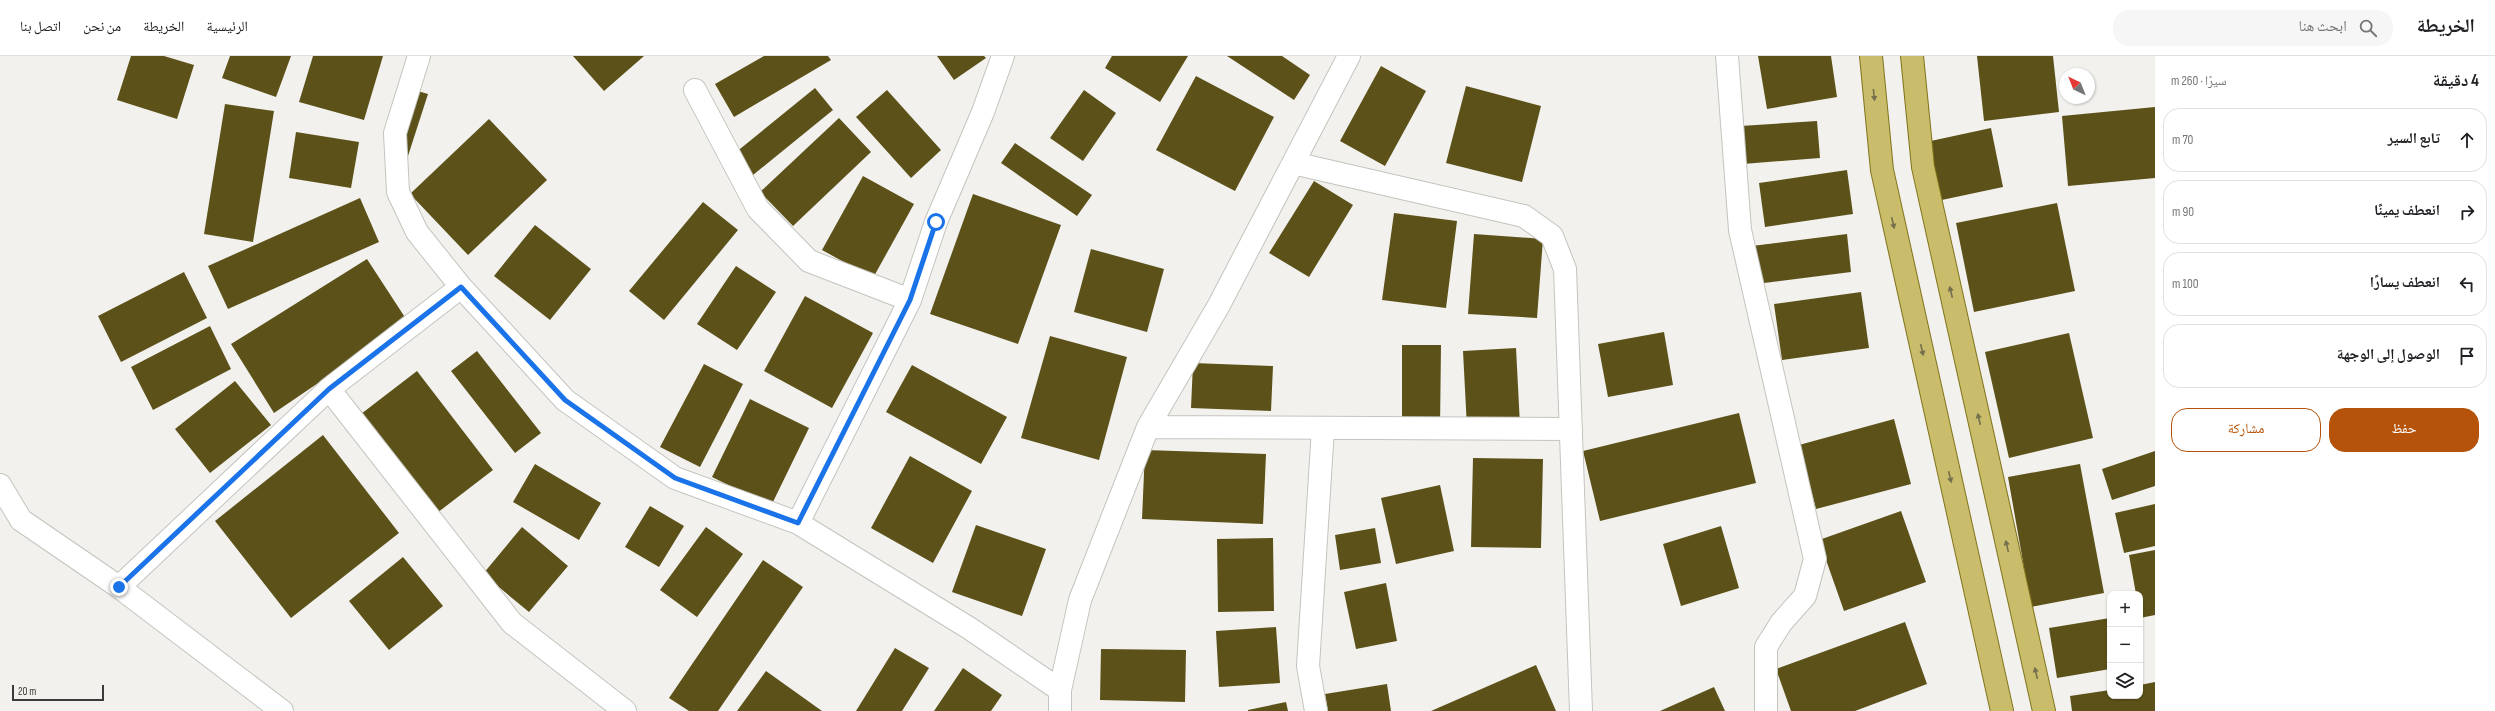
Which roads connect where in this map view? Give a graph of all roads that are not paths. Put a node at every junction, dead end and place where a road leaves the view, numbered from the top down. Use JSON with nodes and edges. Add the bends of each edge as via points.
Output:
{"nodes":[{"id":1,"x":419,"y":56,"type":"edge"},
{"id":2,"x":1003,"y":56,"type":"edge"},
{"id":3,"x":1349,"y":56,"type":"edge"},
{"id":4,"x":1727,"y":56,"type":"edge"},
{"id":5,"x":1870,"y":56,"type":"edge"},
{"id":6,"x":1912,"y":56,"type":"edge"},
{"id":7,"x":695,"y":90,"type":"dead end"},
{"id":8,"x":1293,"y":163,"type":"junction"},
{"id":9,"x":461,"y":287,"type":"junction"},
{"id":10,"x":910,"y":300,"type":"junction"},
{"id":11,"x":329,"y":389,"type":"junction"},
{"id":12,"x":1148,"y":427,"type":"junction"},
{"id":13,"x":1323,"y":428,"type":"junction"},
{"id":14,"x":1571,"y":429,"type":"junction"},
{"id":15,"x":0,"y":485,"type":"edge"},
{"id":16,"x":798,"y":523,"type":"junction"},
{"id":17,"x":119,"y":587,"type":"junction"},
{"id":18,"x":1060,"y":690,"type":"junction"},
{"id":19,"x":282,"y":711,"type":"edge"},
{"id":20,"x":625,"y":711,"type":"edge"},
{"id":21,"x":1060,"y":711,"type":"edge"},
{"id":22,"x":1316,"y":711,"type":"edge"},
{"id":23,"x":1581,"y":711,"type":"edge"},
{"id":24,"x":1766,"y":711,"type":"edge"},
{"id":25,"x":2002,"y":711,"type":"edge"},
{"id":26,"x":2044,"y":711,"type":"edge"}],
"edges":[{"from":1,"to":9,"type":"street","via":[[395,133],[398,192],[417,232]]},
{"from":2,"to":10,"type":"street","via":[[983,112],[936,222]]},
{"from":3,"to":8,"type":"street"},
{"from":4,"to":24,"type":"street","via":[[1740,230],[1815,560],[1805,596],[1781,623],[1766,647]]},
{"from":5,"to":25,"type":"main road","one_way":true,"via":[[1882,170]]},
{"from":26,"to":6,"type":"main road","one_way":true,"via":[[1922,167]]},
{"from":7,"to":10,"type":"street","via":[[758,209],[809,261]]},
{"from":8,"to":12,"type":"street","via":[[1219,305]]},
{"from":8,"to":14,"type":"street","via":[[1524,216],[1552,236],[1565,269]]},
{"from":9,"to":11,"type":"street"},
{"from":9,"to":16,"type":"street","via":[[565,400],[662,469],[675,478]]},
{"from":10,"to":16,"type":"street"},
{"from":11,"to":17,"type":"street"},
{"from":11,"to":20,"type":"street","via":[[512,623]]},
{"from":12,"to":13,"type":"street"},
{"from":12,"to":18,"type":"street","via":[[1080,600]]},
{"from":13,"to":14,"type":"street"},
{"from":13,"to":22,"type":"street","via":[[1308,666]]},
{"from":14,"to":23,"type":"street"},
{"from":15,"to":17,"type":"street","via":[[21,520]]},
{"from":16,"to":18,"type":"street","via":[[969,628]]},
{"from":17,"to":19,"type":"street"},
{"from":18,"to":21,"type":"street"}]}
